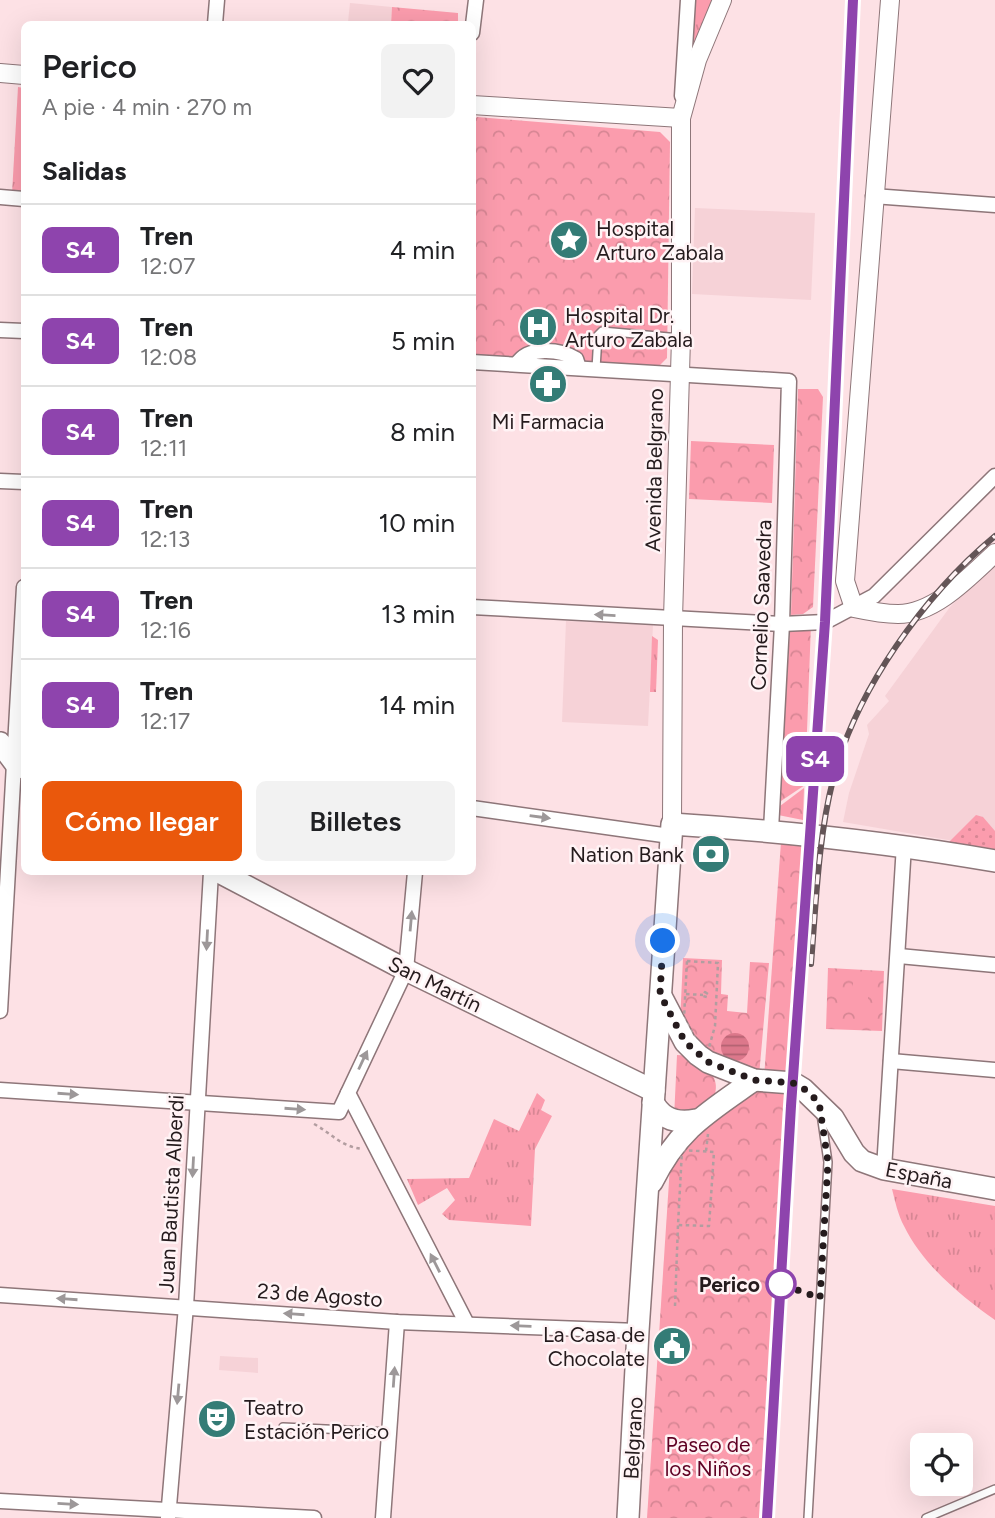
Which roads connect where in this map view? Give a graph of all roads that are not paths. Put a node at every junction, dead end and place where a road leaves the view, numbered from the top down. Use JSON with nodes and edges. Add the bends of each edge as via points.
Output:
{"nodes":[{"id":1,"x":217,"y":0,"type":"edge"},
{"id":2,"x":460,"y":0,"type":"edge"},
{"id":3,"x":688,"y":0,"type":"edge"},
{"id":4,"x":723,"y":0,"type":"edge"},
{"id":5,"x":890,"y":0,"type":"edge"},
{"id":6,"x":476,"y":1,"type":"edge"},
{"id":7,"x":215,"y":21,"type":"edge"},
{"id":8,"x":474,"y":21,"type":"edge"},
{"id":9,"x":0,"y":73,"type":"edge"},
{"id":10,"x":21,"y":75,"type":"edge"},
{"id":11,"x":476,"y":105,"type":"edge"},
{"id":12,"x":681,"y":118,"type":"junction"},
{"id":13,"x":873,"y":195,"type":"junction"},
{"id":14,"x":0,"y":197,"type":"edge"},
{"id":15,"x":21,"y":199,"type":"edge"},
{"id":16,"x":995,"y":205,"type":"edge"},
{"id":17,"x":0,"y":330,"type":"edge"},
{"id":18,"x":21,"y":331,"type":"edge"},
{"id":19,"x":681,"y":338,"type":"junction"},
{"id":20,"x":476,"y":362,"type":"edge"},
{"id":21,"x":596,"y":369,"type":"junction"},
{"id":22,"x":680,"y":373,"type":"junction"},
{"id":23,"x":995,"y":476,"type":"edge"},
{"id":24,"x":0,"y":481,"type":"edge"},
{"id":25,"x":21,"y":482,"type":"edge"},
{"id":26,"x":995,"y":553,"type":"edge"},
{"id":27,"x":476,"y":607,"type":"edge"},
{"id":28,"x":854,"y":608,"type":"junction"},
{"id":29,"x":674,"y":619,"type":"junction"},
{"id":30,"x":782,"y":624,"type":"junction"},
{"id":31,"x":21,"y":697,"type":"edge"},
{"id":32,"x":7,"y":755,"type":"edge"},
{"id":33,"x":476,"y":808,"type":"edge"},
{"id":34,"x":671,"y":830,"type":"junction"},
{"id":35,"x":771,"y":830,"type":"junction"},
{"id":36,"x":905,"y":845,"type":"junction"},
{"id":37,"x":995,"y":861,"type":"edge"},
{"id":38,"x":211,"y":875,"type":"edge"},
{"id":39,"x":225,"y":875,"type":"edge"},
{"id":40,"x":415,"y":875,"type":"edge"},
{"id":41,"x":4,"y":889,"type":"edge"},
{"id":42,"x":899,"y":956,"type":"junction"},
{"id":43,"x":995,"y":965,"type":"edge"},
{"id":44,"x":406,"y":970,"type":"junction"},
{"id":45,"x":660,"y":994,"type":"junction"},
{"id":46,"x":0,"y":1011,"type":"edge"},
{"id":47,"x":703,"y":1058,"type":"junction"},
{"id":48,"x":891,"y":1061,"type":"junction"},
{"id":49,"x":655,"y":1068,"type":"junction"},
{"id":50,"x":995,"y":1070,"type":"edge"},
{"id":51,"x":754,"y":1080,"type":"junction"},
{"id":52,"x":0,"y":1090,"type":"edge"},
{"id":53,"x":348,"y":1093,"type":"junction"},
{"id":54,"x":654,"y":1096,"type":"junction"},
{"id":55,"x":197,"y":1102,"type":"junction"},
{"id":56,"x":819,"y":1102,"type":"junction"},
{"id":57,"x":356,"y":1111,"type":"junction"},
{"id":58,"x":339,"y":1112,"type":"junction"},
{"id":59,"x":706,"y":1120,"type":"junction"},
{"id":60,"x":884,"y":1169,"type":"junction"},
{"id":61,"x":995,"y":1189,"type":"edge"},
{"id":62,"x":648,"y":1190,"type":"junction"},
{"id":63,"x":0,"y":1295,"type":"edge"},
{"id":64,"x":186,"y":1306,"type":"junction"},
{"id":65,"x":397,"y":1322,"type":"junction"},
{"id":66,"x":467,"y":1324,"type":"junction"},
{"id":67,"x":638,"y":1331,"type":"junction"},
{"id":68,"x":283,"y":1427,"type":"dead end"},
{"id":69,"x":390,"y":1432,"type":"junction"},
{"id":70,"x":995,"y":1489,"type":"edge"},
{"id":71,"x":0,"y":1501,"type":"edge"},
{"id":72,"x":168,"y":1514,"type":"edge"},
{"id":73,"x":314,"y":1518,"type":"edge"},
{"id":74,"x":383,"y":1518,"type":"edge"},
{"id":75,"x":628,"y":1518,"type":"edge"},
{"id":76,"x":808,"y":1518,"type":"edge"},
{"id":77,"x":926,"y":1518,"type":"edge"}],
"edges":[{"from":1,"to":7,"type":"street"},
{"from":2,"to":6,"type":"street"},
{"from":3,"to":12,"type":"street"},
{"from":4,"to":12,"type":"street","name":"Avenida Belgrano","via":[[697,60]]},
{"from":5,"to":13,"type":"street"},
{"from":6,"to":8,"type":"street"},
{"from":9,"to":10,"type":"street"},
{"from":11,"to":12,"type":"street"},
{"from":12,"to":19,"type":"street","name":"Avenida Belgrano"},
{"from":13,"to":16,"type":"street"},
{"from":13,"to":28,"type":"street","via":[[845,581]]},
{"from":14,"to":15,"type":"street"},
{"from":17,"to":18,"type":"street"},
{"from":19,"to":21,"type":"lane","via":[[601,331]]},
{"from":19,"to":22,"type":"street","name":"Avenida Belgrano"},
{"from":20,"to":21,"type":"street"},
{"from":21,"to":22,"type":"street"},
{"from":22,"to":29,"type":"street","name":"Avenida Belgrano"},
{"from":22,"to":30,"type":"street","name":"Cornelio Saavedra","via":[[789,381]]},
{"from":23,"to":28,"type":"street","via":[[874,596]]},
{"from":24,"to":25,"type":"street"},
{"from":26,"to":28,"type":"street","via":[[961,586],[924,608],[901,615]]},
{"from":29,"to":27,"type":"street","one_way":true},
{"from":28,"to":30,"type":"street","via":[[825,622]]},
{"from":29,"to":30,"type":"street"},
{"from":29,"to":34,"type":"street","name":"Avenida Belgrano"},
{"from":30,"to":35,"type":"street","name":"Cornelio Saavedra"},
{"from":31,"to":32,"type":"street"},
{"from":32,"to":41,"type":"street"},
{"from":33,"to":34,"type":"street","one_way":true},
{"from":34,"to":35,"type":"main road"},
{"from":34,"to":45,"type":"main road","name":"Belgrano"},
{"from":35,"to":36,"type":"main road"},
{"from":36,"to":37,"type":"main road"},
{"from":36,"to":42,"type":"street"},
{"from":38,"to":55,"type":"street","name":"Juan Bautista Alberdi","one_way":true},
{"from":39,"to":44,"type":"main road","name":"San Martín"},
{"from":44,"to":40,"type":"street","one_way":true},
{"from":41,"to":46,"type":"street"},
{"from":42,"to":43,"type":"street"},
{"from":42,"to":48,"type":"street"},
{"from":53,"to":44,"type":"street","one_way":true},
{"from":44,"to":54,"type":"main road","name":"San Martín"},
{"from":45,"to":47,"type":"main road","via":[[685,1042]]},
{"from":45,"to":49,"type":"main road","name":"Belgrano"},
{"from":47,"to":49,"type":"main road","via":[[687,1052],[670,1055]]},
{"from":47,"to":51,"type":"main road"},
{"from":47,"to":59,"type":"main road","via":[[719,1080],[717,1100]]},
{"from":48,"to":50,"type":"street"},
{"from":48,"to":60,"type":"street"},
{"from":49,"to":54,"type":"main road","name":"Belgrano"},
{"from":51,"to":56,"type":"main road","name":"España","via":[[793,1083]]},
{"from":51,"to":59,"type":"main road","name":"Belgrano"},
{"from":52,"to":55,"type":"street","one_way":true},
{"from":53,"to":57,"type":"street"},
{"from":53,"to":58,"type":"street"},
{"from":54,"to":59,"type":"main road","via":[[660,1113],[668,1118],[681,1123]]},
{"from":54,"to":62,"type":"main road","name":"Belgrano"},
{"from":55,"to":58,"type":"street","one_way":true},
{"from":55,"to":64,"type":"street","name":"Juan Bautista Alberdi","one_way":true},
{"from":56,"to":60,"type":"main road","name":"España","via":[[862,1161]]},
{"from":56,"to":76,"type":"lane","via":[[828,1162]]},
{"from":57,"to":58,"type":"street"},
{"from":66,"to":57,"type":"street","one_way":true},
{"from":59,"to":62,"type":"main road","name":"Belgrano","via":[[664,1158]]},
{"from":60,"to":61,"type":"main road","name":"España"},
{"from":62,"to":67,"type":"main road","name":"Belgrano"},
{"from":64,"to":63,"type":"street","name":"23 de Agosto","one_way":true},
{"from":65,"to":64,"type":"street","name":"23 de Agosto","one_way":true},
{"from":64,"to":72,"type":"street","name":"Juan Bautista Alberdi","one_way":true},
{"from":65,"to":66,"type":"street","name":"23 de Agosto"},
{"from":69,"to":65,"type":"street","one_way":true},
{"from":67,"to":66,"type":"street","name":"23 de Agosto","one_way":true},
{"from":67,"to":75,"type":"main road","name":"Belgrano"},
{"from":68,"to":69,"type":"lane"},
{"from":69,"to":74,"type":"street"},
{"from":70,"to":77,"type":"lane"},
{"from":71,"to":72,"type":"street","one_way":true},
{"from":72,"to":73,"type":"street"}]}
